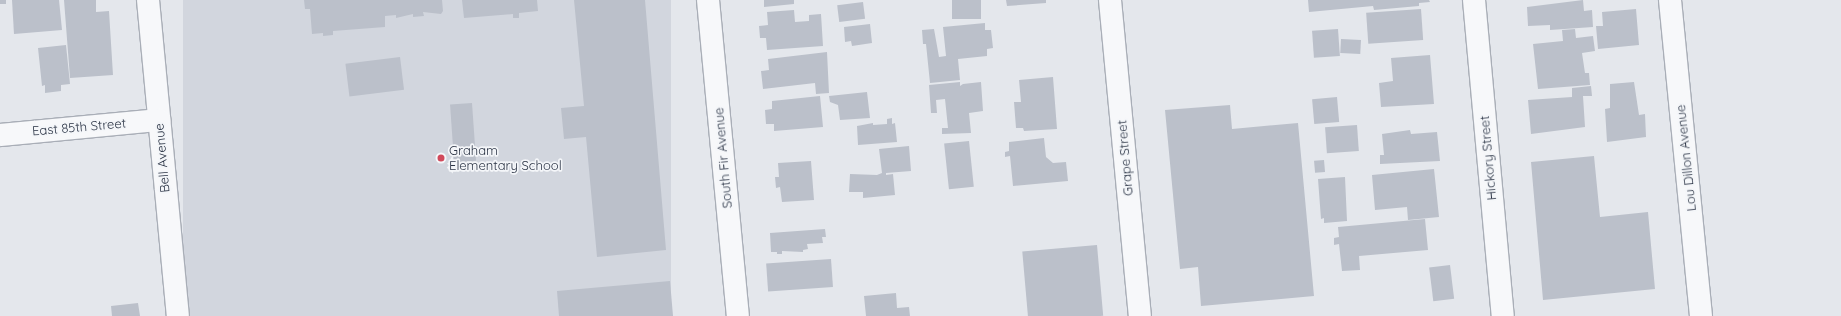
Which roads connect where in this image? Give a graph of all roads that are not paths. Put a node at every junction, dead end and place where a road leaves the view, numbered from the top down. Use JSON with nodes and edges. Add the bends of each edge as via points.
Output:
{"nodes":[{"id":1,"x":148,"y":0,"type":"edge"},
{"id":2,"x":708,"y":0,"type":"edge"},
{"id":3,"x":1110,"y":0,"type":"edge"},
{"id":4,"x":1474,"y":0,"type":"edge"},
{"id":5,"x":1670,"y":0,"type":"edge"},
{"id":6,"x":159,"y":120,"type":"junction"},
{"id":7,"x":0,"y":135,"type":"edge"},
{"id":8,"x":178,"y":316,"type":"edge"},
{"id":9,"x":738,"y":316,"type":"edge"},
{"id":10,"x":1140,"y":316,"type":"edge"},
{"id":11,"x":1503,"y":316,"type":"edge"},
{"id":12,"x":1701,"y":316,"type":"edge"}],
"edges":[{"from":1,"to":6,"type":"street","name":"Bell Avenue"},
{"from":2,"to":9,"type":"street","name":"South Fir Avenue"},
{"from":3,"to":10,"type":"street","name":"Grape Street"},
{"from":4,"to":11,"type":"street","name":"Hickory Street"},
{"from":5,"to":12,"type":"street","name":"Lou Dillon Avenue"},
{"from":6,"to":7,"type":"street","name":"East 85th Street"},
{"from":6,"to":8,"type":"street","name":"Bell Avenue"}]}
